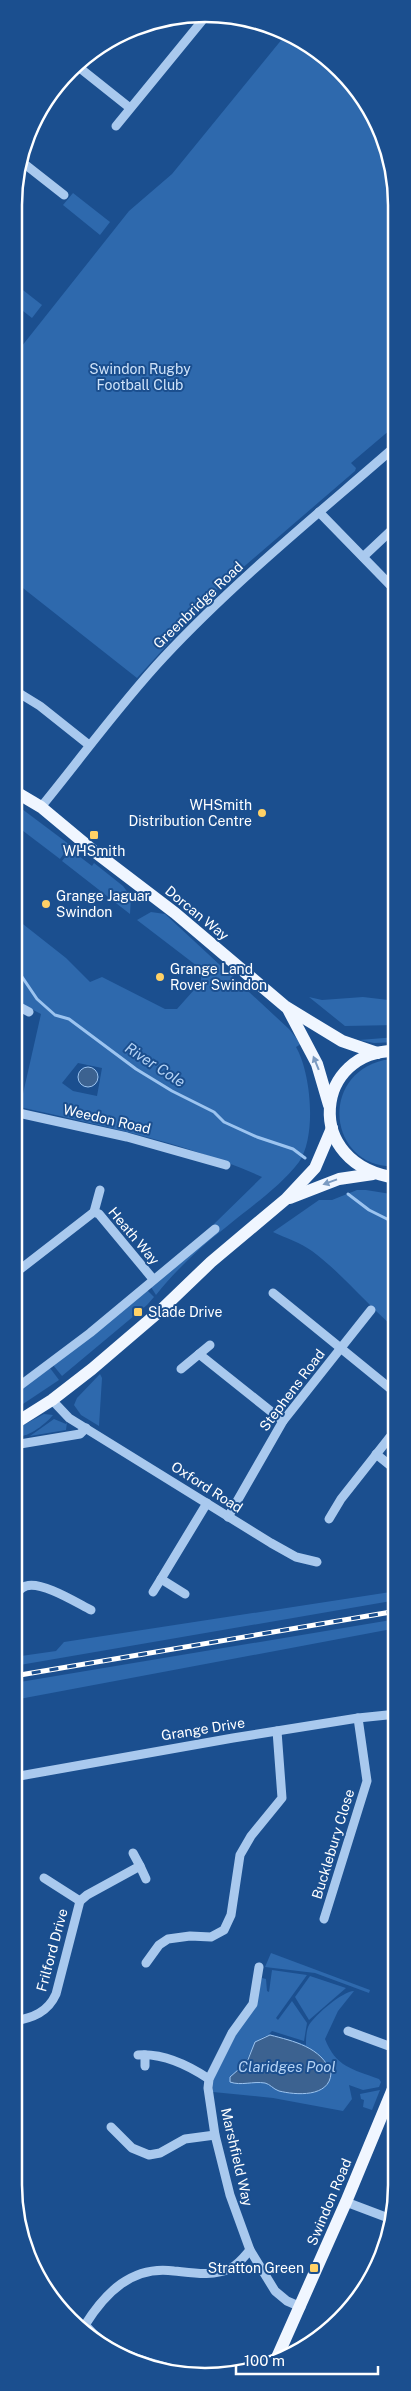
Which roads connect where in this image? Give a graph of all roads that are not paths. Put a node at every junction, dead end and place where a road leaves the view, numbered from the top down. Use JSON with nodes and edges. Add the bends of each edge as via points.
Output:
{"nodes":[{"id":1,"x":201,"y":22,"type":"edge"},
{"id":2,"x":196,"y":23,"type":"edge"},
{"id":3,"x":199,"y":25,"type":"junction"},
{"id":4,"x":83,"y":70,"type":"edge"},
{"id":5,"x":130,"y":108,"type":"junction"},
{"id":6,"x":116,"y":126,"type":"dead end"},
{"id":7,"x":27,"y":166,"type":"edge"},
{"id":8,"x":64,"y":195,"type":"dead end"},
{"id":9,"x":388,"y":453,"type":"edge"},
{"id":10,"x":319,"y":512,"type":"junction"},
{"id":11,"x":388,"y":533,"type":"edge"},
{"id":12,"x":363,"y":557,"type":"junction"},
{"id":13,"x":388,"y":583,"type":"edge"},
{"id":14,"x":22,"y":695,"type":"edge"},
{"id":15,"x":89,"y":745,"type":"junction"},
{"id":16,"x":22,"y":796,"type":"edge"},
{"id":17,"x":41,"y":807,"type":"junction"},
{"id":18,"x":286,"y":1007,"type":"junction"},
{"id":19,"x":22,"y":1008,"type":"edge"},
{"id":20,"x":29,"y":1012,"type":"dead end"},
{"id":21,"x":388,"y":1052,"type":"edge"},
{"id":22,"x":377,"y":1053,"type":"junction"},
{"id":23,"x":330,"y":1109,"type":"junction"},
{"id":24,"x":22,"y":1114,"type":"edge"},
{"id":25,"x":332,"y":1128,"type":"junction"},
{"id":26,"x":193,"y":1155,"type":"junction"},
{"id":27,"x":226,"y":1165,"type":"dead end"},
{"id":28,"x":190,"y":1166,"type":"dead end"},
{"id":29,"x":376,"y":1174,"type":"junction"},
{"id":30,"x":388,"y":1176,"type":"edge"},
{"id":31,"x":100,"y":1190,"type":"dead end"},
{"id":32,"x":286,"y":1199,"type":"junction"},
{"id":33,"x":94,"y":1212,"type":"junction"},
{"id":34,"x":215,"y":1229,"type":"dead end"},
{"id":35,"x":22,"y":1268,"type":"edge"},
{"id":36,"x":153,"y":1279,"type":"junction"},
{"id":37,"x":273,"y":1293,"type":"dead end"},
{"id":38,"x":371,"y":1310,"type":"dead end"},
{"id":39,"x":210,"y":1345,"type":"dead end"},
{"id":40,"x":340,"y":1348,"type":"junction"},
{"id":41,"x":199,"y":1354,"type":"junction"},
{"id":42,"x":181,"y":1369,"type":"dead end"},
{"id":43,"x":22,"y":1384,"type":"edge"},
{"id":44,"x":388,"y":1387,"type":"edge"},
{"id":45,"x":52,"y":1400,"type":"junction"},
{"id":46,"x":22,"y":1419,"type":"edge"},
{"id":47,"x":283,"y":1421,"type":"junction"},
{"id":48,"x":86,"y":1428,"type":"junction"},
{"id":49,"x":388,"y":1439,"type":"edge"},
{"id":50,"x":22,"y":1444,"type":"edge"},
{"id":51,"x":376,"y":1454,"type":"junction"},
{"id":52,"x":388,"y":1464,"type":"edge"},
{"id":53,"x":206,"y":1503,"type":"junction"},
{"id":54,"x":228,"y":1517,"type":"junction"},
{"id":55,"x":329,"y":1519,"type":"dead end"},
{"id":56,"x":317,"y":1562,"type":"dead end"},
{"id":57,"x":161,"y":1579,"type":"junction"},
{"id":58,"x":22,"y":1589,"type":"edge"},
{"id":59,"x":153,"y":1592,"type":"dead end"},
{"id":60,"x":185,"y":1594,"type":"dead end"},
{"id":61,"x":91,"y":1610,"type":"dead end"},
{"id":62,"x":388,"y":1715,"type":"edge"},
{"id":63,"x":358,"y":1718,"type":"junction"},
{"id":64,"x":277,"y":1731,"type":"junction"},
{"id":65,"x":22,"y":1775,"type":"edge"},
{"id":66,"x":133,"y":1853,"type":"dead end"},
{"id":67,"x":140,"y":1866,"type":"junction"},
{"id":68,"x":44,"y":1878,"type":"dead end"},
{"id":69,"x":146,"y":1879,"type":"dead end"},
{"id":70,"x":80,"y":1901,"type":"junction"},
{"id":71,"x":324,"y":1918,"type":"dead end"},
{"id":72,"x":146,"y":1963,"type":"dead end"},
{"id":73,"x":259,"y":1967,"type":"dead end"},
{"id":74,"x":22,"y":2019,"type":"edge"},
{"id":75,"x":348,"y":2031,"type":"dead end"},
{"id":76,"x":388,"y":2046,"type":"edge"},
{"id":77,"x":145,"y":2066,"type":"dead end"},
{"id":78,"x":209,"y":2079,"type":"junction"},
{"id":79,"x":388,"y":2102,"type":"edge"},
{"id":80,"x":112,"y":2127,"type":"dead end"},
{"id":81,"x":215,"y":2135,"type":"junction"},
{"id":82,"x":346,"y":2202,"type":"junction"},
{"id":83,"x":386,"y":2217,"type":"edge"},
{"id":84,"x":250,"y":2250,"type":"junction"},
{"id":85,"x":301,"y":2307,"type":"junction"},
{"id":86,"x":84,"y":2322,"type":"edge"},
{"id":87,"x":279,"y":2353,"type":"edge"}],
"edges":[{"from":1,"to":3,"type":"street"},
{"from":2,"to":3,"type":"street"},
{"from":3,"to":5,"type":"street"},
{"from":4,"to":5,"type":"street"},
{"from":5,"to":6,"type":"street"},
{"from":7,"to":8,"type":"street"},
{"from":9,"to":10,"type":"street","name":"Greenbridge Road"},
{"from":10,"to":12,"type":"street"},
{"from":10,"to":15,"type":"street","name":"Greenbridge Road","via":[[197,622],[139,684]]},
{"from":11,"to":12,"type":"street"},
{"from":12,"to":13,"type":"street"},
{"from":14,"to":15,"type":"street"},
{"from":15,"to":17,"type":"street","name":"Greenbridge Road"},
{"from":16,"to":17,"type":"main road","name":"Dorcan Way"},
{"from":17,"to":18,"type":"main road","name":"Dorcan Way","via":[[175,913]]},
{"from":18,"to":22,"type":"main road","name":"Dorcan Way","via":[[342,1041]]},
{"from":23,"to":18,"type":"main road","name":"Dorcan Way","one_way":true,"via":[[318,1064]]},
{"from":19,"to":20,"type":"street"},
{"from":21,"to":22,"type":"main road"},
{"from":22,"to":23,"type":"main road","via":[[361,1059],[345,1072],[334,1089]]},
{"from":23,"to":25,"type":"main road"},
{"from":24,"to":26,"type":"street","name":"Weedon Road"},
{"from":25,"to":29,"type":"main road","via":[[349,1159]]},
{"from":25,"to":32,"type":"main road","via":[[315,1168]]},
{"from":26,"to":27,"type":"street","name":"Weedon Road"},
{"from":26,"to":28,"type":"street"},
{"from":29,"to":30,"type":"main road"},
{"from":29,"to":32,"type":"main road","one_way":true,"via":[[339,1179]]},
{"from":31,"to":33,"type":"street"},
{"from":32,"to":45,"type":"main road","via":[[126,1340]]},
{"from":33,"to":35,"type":"street"},
{"from":33,"to":36,"type":"street","name":"Heath Way"},
{"from":34,"to":36,"type":"street"},
{"from":36,"to":43,"type":"street","via":[[84,1338]]},
{"from":37,"to":40,"type":"street"},
{"from":38,"to":40,"type":"street","name":"Stephens Road"},
{"from":39,"to":41,"type":"street"},
{"from":40,"to":44,"type":"street"},
{"from":40,"to":47,"type":"street","name":"Stephens Road"},
{"from":41,"to":42,"type":"street"},
{"from":41,"to":47,"type":"street"},
{"from":45,"to":46,"type":"main road"},
{"from":45,"to":48,"type":"street","name":"Oxford Road","via":[[69,1418]]},
{"from":47,"to":54,"type":"street","name":"Stephens Road"},
{"from":48,"to":50,"type":"street","via":[[80,1434]]},
{"from":48,"to":53,"type":"street","name":"Oxford Road"},
{"from":49,"to":51,"type":"street"},
{"from":51,"to":52,"type":"street"},
{"from":51,"to":55,"type":"street"},
{"from":53,"to":54,"type":"street","name":"Oxford Road"},
{"from":53,"to":57,"type":"street"},
{"from":54,"to":56,"type":"street","name":"Oxford Road","via":[[284,1551]]},
{"from":57,"to":59,"type":"street"},
{"from":57,"to":60,"type":"street"},
{"from":58,"to":61,"type":"street","via":[[34,1585]]},
{"from":62,"to":63,"type":"street","name":"Grange Drive"},
{"from":63,"to":64,"type":"street","name":"Grange Drive"},
{"from":63,"to":71,"type":"street","name":"Bucklebury Close","via":[[367,1780]]},
{"from":64,"to":65,"type":"street","name":"Grange Drive"},
{"from":64,"to":72,"type":"street","via":[[282,1798],[250,1836],[240,1855],[227,1926],[216,1936],[168,1939],[159,1945]]},
{"from":66,"to":67,"type":"street"},
{"from":67,"to":69,"type":"street"},
{"from":67,"to":70,"type":"street","name":"Frilford Drive"},
{"from":68,"to":70,"type":"street"},
{"from":70,"to":74,"type":"street","name":"Frilford Drive","via":[[53,2000],[39,2014]]},
{"from":73,"to":78,"type":"street","name":"Marshfield Way","via":[[253,2004],[232,2033]]},
{"from":75,"to":76,"type":"street"},
{"from":77,"to":78,"type":"street","via":[[142,2055],[177,2062]]},
{"from":78,"to":81,"type":"street","name":"Marshfield Way"},
{"from":79,"to":82,"type":"main road","name":"Swindon Road"},
{"from":80,"to":81,"type":"street","via":[[132,2148],[149,2155],[160,2153],[185,2139]]},
{"from":81,"to":84,"type":"street","name":"Marshfield Way","via":[[230,2195]]},
{"from":82,"to":83,"type":"street"},
{"from":82,"to":85,"type":"main road","name":"Swindon Road"},
{"from":84,"to":85,"type":"street","name":"Marshfield Way","via":[[275,2291]]},
{"from":84,"to":86,"type":"street","via":[[240,2262],[224,2271],[201,2274],[161,2270],[127,2279],[111,2291]]},
{"from":85,"to":87,"type":"main road","name":"Swindon Road"}]}
